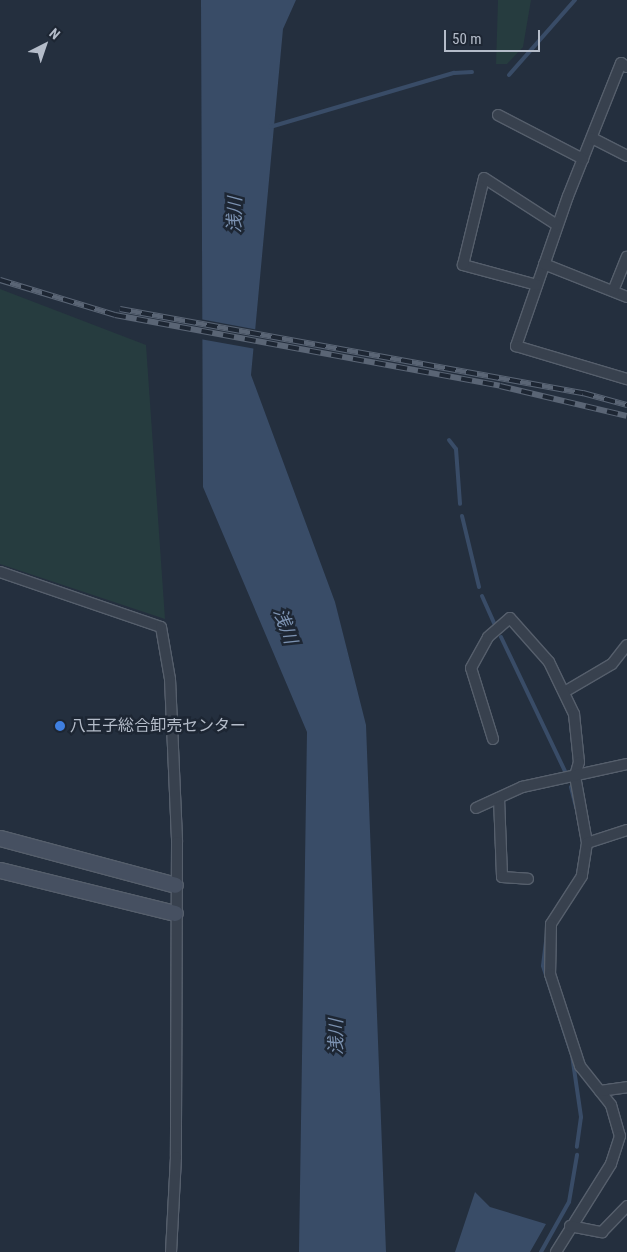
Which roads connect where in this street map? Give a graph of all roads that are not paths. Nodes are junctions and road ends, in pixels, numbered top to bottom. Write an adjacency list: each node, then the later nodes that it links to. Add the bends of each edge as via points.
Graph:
1 (627, 67): 3 (street, via 621,63)
2 (498, 115): 5 (street)
3 (592, 138): 4 (street); 5 (street)
4 (627, 156)
5 (583, 159): 6 (street)
6 (557, 225): 8 (street); 9 (street, via 484,178 463,265)
7 (627, 257): 10 (street)
8 (544, 264): 9 (street); 10 (street)
9 (537, 285): 12 (street, via 516,346)
10 (612, 291): 11 (street)
11 (627, 297)
12 (627, 379)
13 (0, 572): 26 (street, via 161,627 170,679)
14 (627, 645): 15 (street, via 612,664)
15 (566, 691): 16 (street, via 549,662 510,618 488,637 471,668); 18 (street, via 578,745)
16 (493, 738)
17 (627, 764): 18 (street)
18 (575, 776): 19 (street, via 522,788); 23 (street)
19 (499, 798): 20 (street); 25 (street, via 502,876)
20 (476, 808)
21 (627, 830): 23 (street)
22 (0, 838): 26 (street)
23 (587, 843): 29 (street, via 582,876 551,924 548,951 550,974 580,1066)
24 (0, 870): 27 (street)
25 (528, 879)
26 (175, 885): 27 (street)
27 (175, 913): 32 (street, via 176,1157)
28 (627, 1087): 29 (street)
29 (600, 1091): 31 (street, via 618,1122 618,1151)
30 (627, 1206): 31 (street, via 602,1232)
31 (570, 1226): 33 (street)
32 (171, 1252)
33 (556, 1252)

